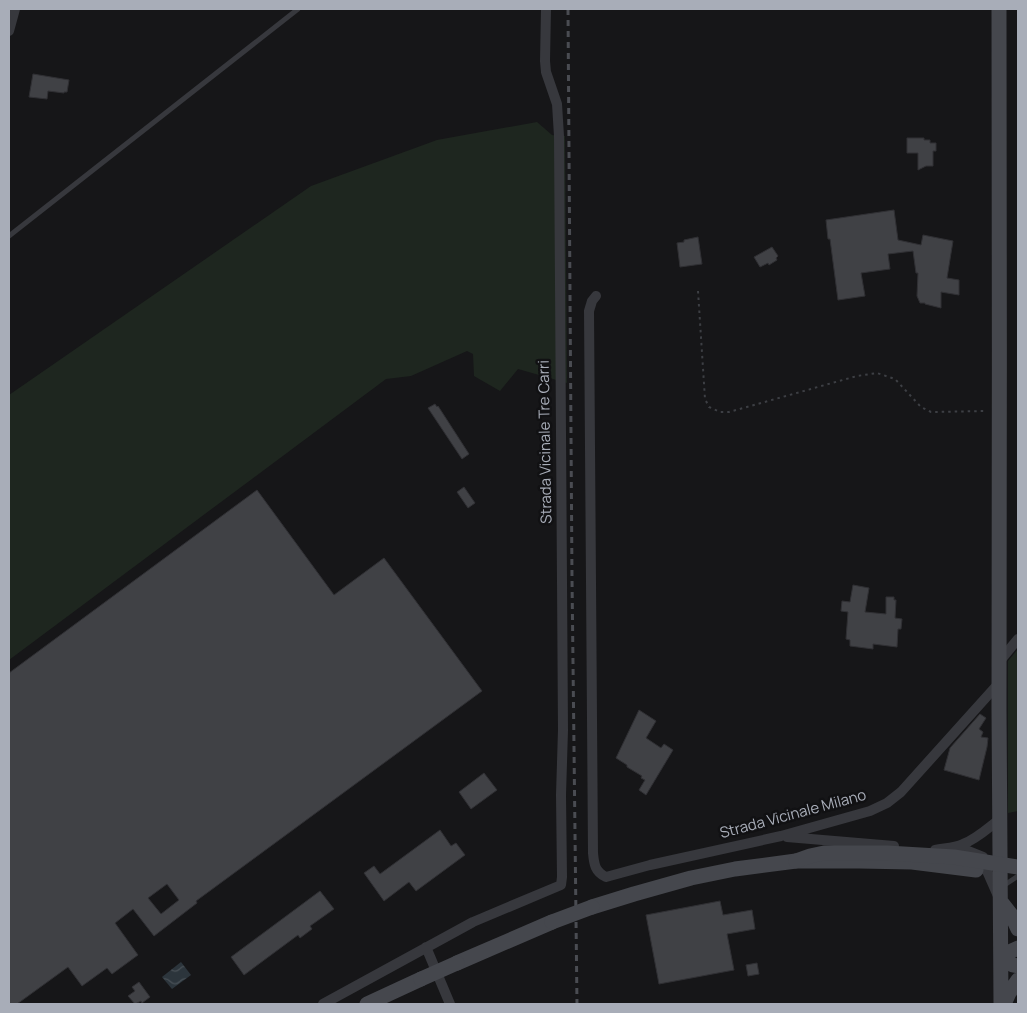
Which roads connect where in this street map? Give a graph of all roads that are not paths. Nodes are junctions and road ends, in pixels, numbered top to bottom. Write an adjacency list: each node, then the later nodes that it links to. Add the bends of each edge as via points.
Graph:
1 (15, 9): 5 (street)
2 (298, 9): 6 (lane)
3 (546, 9): 20 (street, Strada Vicinale Tre Carri, via 546,72 557,104 559,136 562,878 561,885 554,889 474,922)
4 (999, 9): 9 (main road)
5 (9, 32)
6 (9, 236)
7 (596, 296): 12 (street, Strada Vicinale Milano, via 589,311 593,853 596,870 606,877 650,864)
8 (1018, 639): 9 (street)
9 (999, 662): 10 (main road)
10 (999, 683): 11 (main road); 12 (street, Strada Vicinale Milano, via 888,803)
11 (1000, 818): 13 (street, via 966,844); 16 (main road)
12 (781, 836): 13 (street)
13 (935, 850): 16 (street, via 968,851 982,856); 18 (street, via 962,855 975,862 987,871)
14 (796, 861): 15 (main road, bridge, via 824,854 887,853 954,857); 17 (main road, via 912,862); 25 (main road, bridge, via 691,878 592,907)
15 (1018, 867)
16 (1000, 870): 18 (main road)
17 (1018, 877): 18 (lane)
18 (1000, 895): 19 (main road); 22 (main road)
19 (1018, 929)
20 (426, 947): 26 (street); 29 (street)
21 (1018, 948): 22 (main road)
22 (1000, 958): 23 (main road); 30 (main road)
23 (1018, 966)
24 (1018, 980): 30 (main road)
25 (398, 990): 27 (main road); 28 (street)
26 (324, 1004)
27 (367, 1004)
28 (383, 1004)
29 (450, 1004)
30 (1002, 1004)

